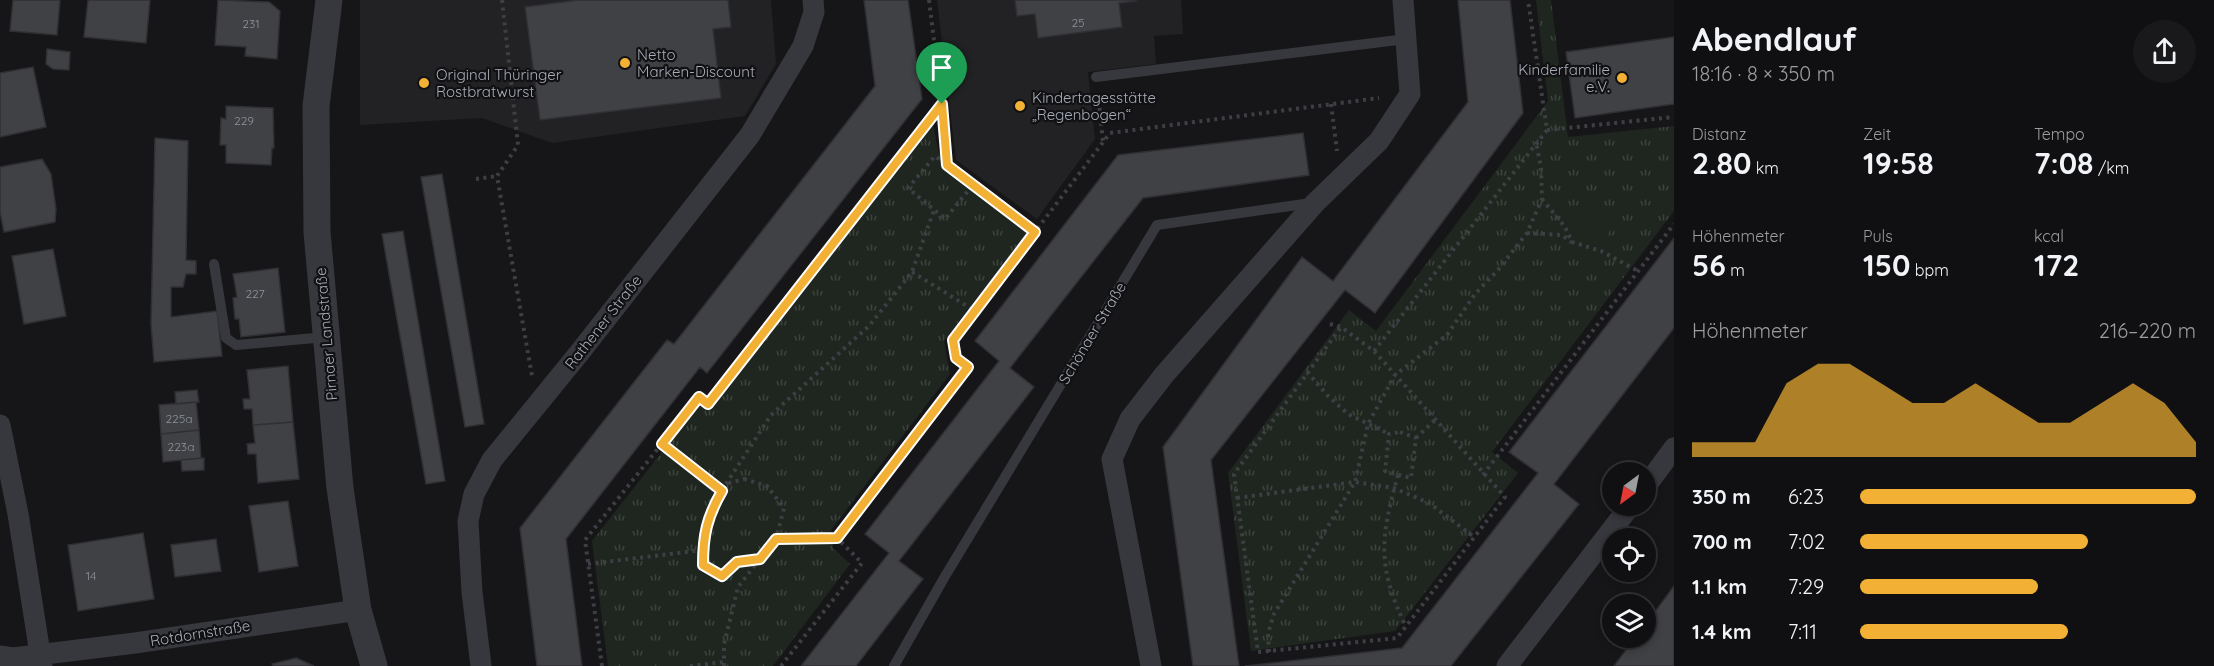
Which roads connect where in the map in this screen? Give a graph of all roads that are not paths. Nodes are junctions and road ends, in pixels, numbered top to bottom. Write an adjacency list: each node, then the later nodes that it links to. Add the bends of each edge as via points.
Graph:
1 (329, 0): 8 (street, Pirnaer Landstraße, via 315,129 317,232)
2 (813, 0): 17 (street, Rathener Straße, via 814,12 803,46 750,135 492,460 474,494 468,521)
3 (1403, 0): 4 (street)
4 (1406, 39): 5 (lane); 6 (street, via 1410,94 1379,141)
5 (1096, 77)
6 (1315, 203): 18 (lane, Schönaer Straße, via 1157,225); 19 (street, via 1164,375 1130,419 1112,459)
7 (214, 264): 8 (lane, via 226,338 236,345)
8 (326, 338): 13 (street, Pirnaer Landstraße, via 340,488)
9 (0, 425): 15 (street)
10 (1674, 448): 11 (street)
11 (1656, 472)
12 (1622, 516): 20 (street)
13 (358, 610): 15 (street, Rotdornstraße); 16 (street, Pirnaer Landstraße)
14 (0, 656): 15 (street, Rotdornstraße)
15 (41, 660)
16 (374, 666)
17 (482, 666)
18 (894, 666)
19 (1150, 666)
20 (1507, 666)

